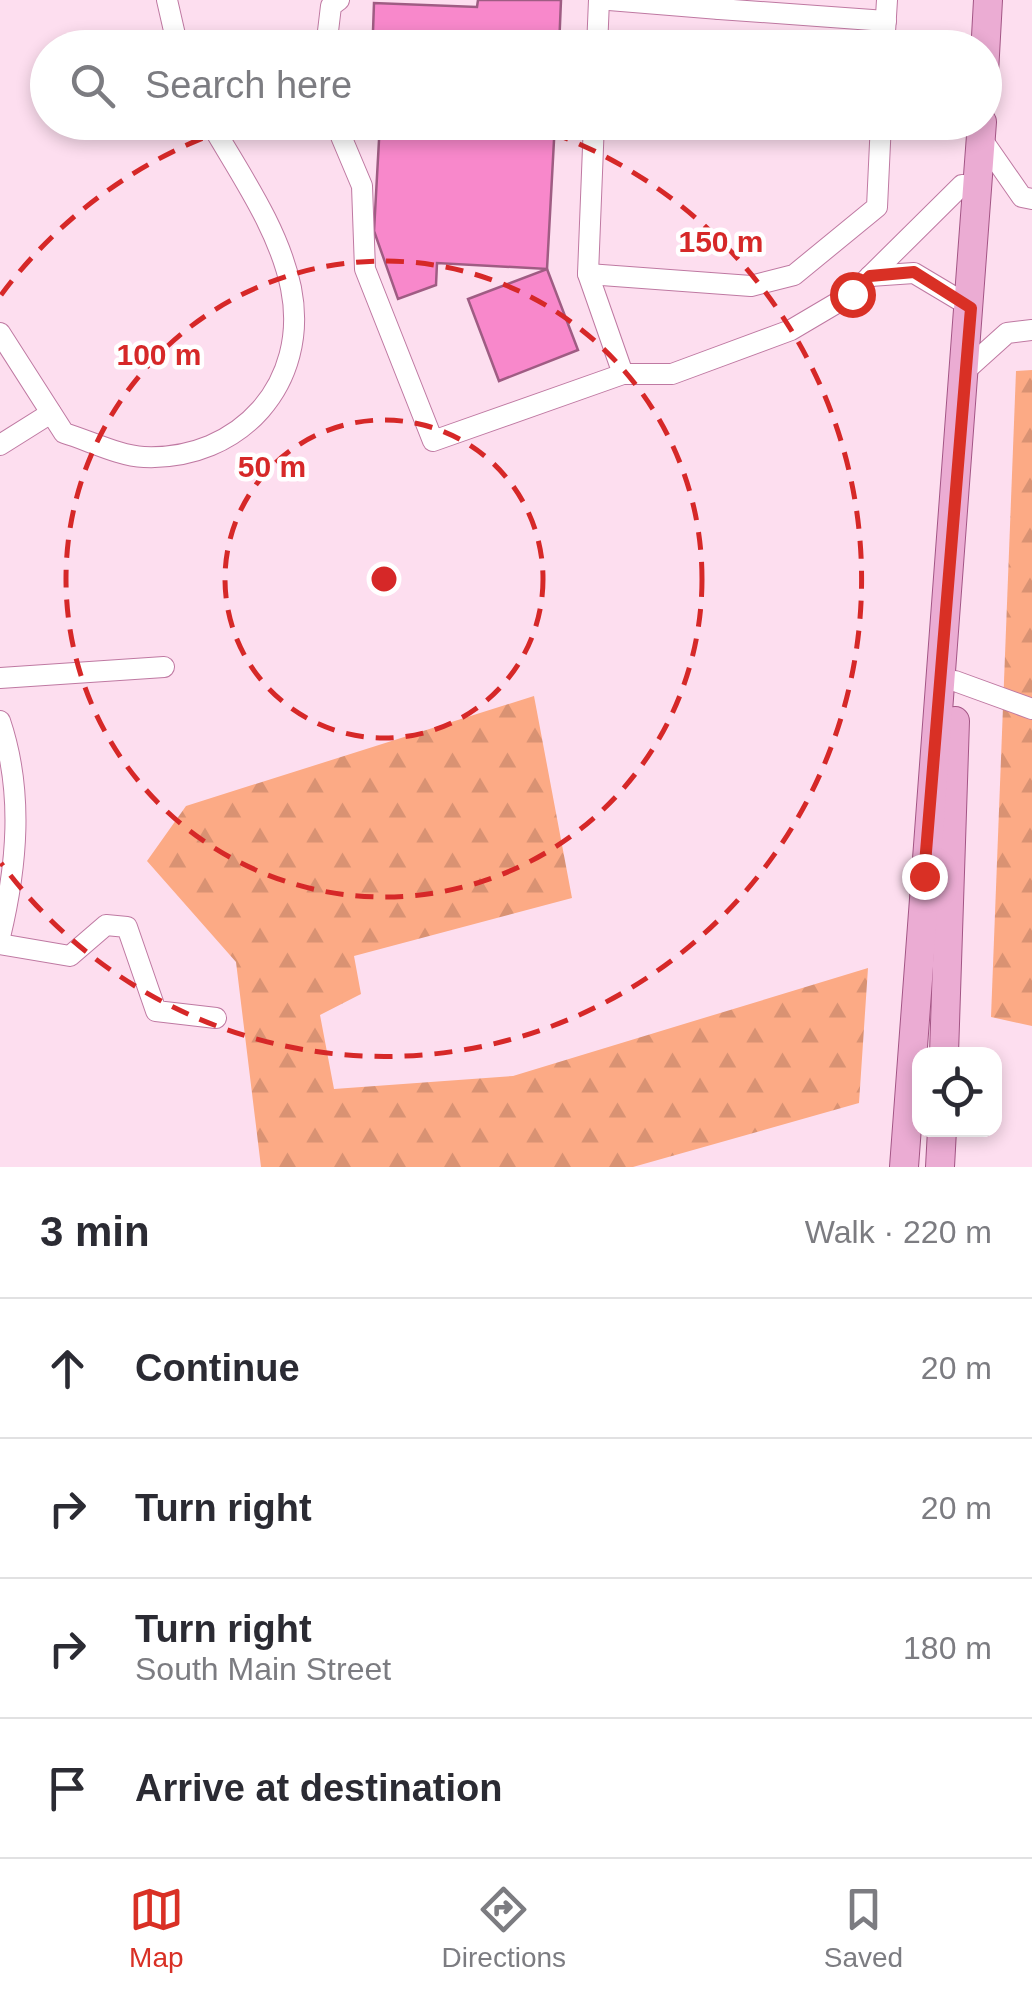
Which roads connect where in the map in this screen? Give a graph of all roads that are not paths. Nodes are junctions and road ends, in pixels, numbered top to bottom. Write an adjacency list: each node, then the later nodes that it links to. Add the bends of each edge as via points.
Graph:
1 (167, 0): 8 (street)
2 (339, 0): 9 (street, via 330,6)
3 (600, 0): 10 (street)
4 (609, 0): 6 (street)
5 (988, 0): 11 (main road)
6 (719, 4): 7 (street)
7 (886, 10)
8 (174, 30)
9 (328, 30)
10 (598, 30)
11 (986, 30)
12 (220, 140): 27 (street, via 260,208 291,288 293,351 272,402 218,446 144,458 64,433)
13 (343, 140): 26 (street, via 362,186 365,269 432,441)
14 (593, 140): 20 (street)
15 (880, 140): 20 (street, via 877,207 794,275 751,286)
16 (981, 140): 18 (main road)
17 (988, 140): 19 (street, via 1022,197)
18 (978, 187): 21 (street, via 962,186); 22 (main road)
19 (1032, 199)
20 (588, 274): 26 (street)
21 (870, 276): 22 (street, via 914,272); 26 (street, via 792,330 672,374)
22 (971, 308): 25 (main road)
23 (1032, 330): 25 (street, via 1007,333)
24 (0, 332): 27 (street)
25 (967, 369): 29 (main road)
26 (623, 374)
27 (51, 413): 28 (street)
28 (0, 445)
29 (957, 506): 32 (main road); 39 (main road)
30 (164, 667): 31 (street)
31 (0, 678)
32 (956, 681): 33 (street); 37 (main road)
33 (1032, 710)
34 (0, 721): 35 (street, via 16,824)
35 (0, 941): 36 (street, via 70,956 106,925 126,927 156,1011)
36 (216, 1018)
37 (944, 1047)
38 (942, 1137): 40 (main road)
39 (904, 1167)
40 (940, 1167)

